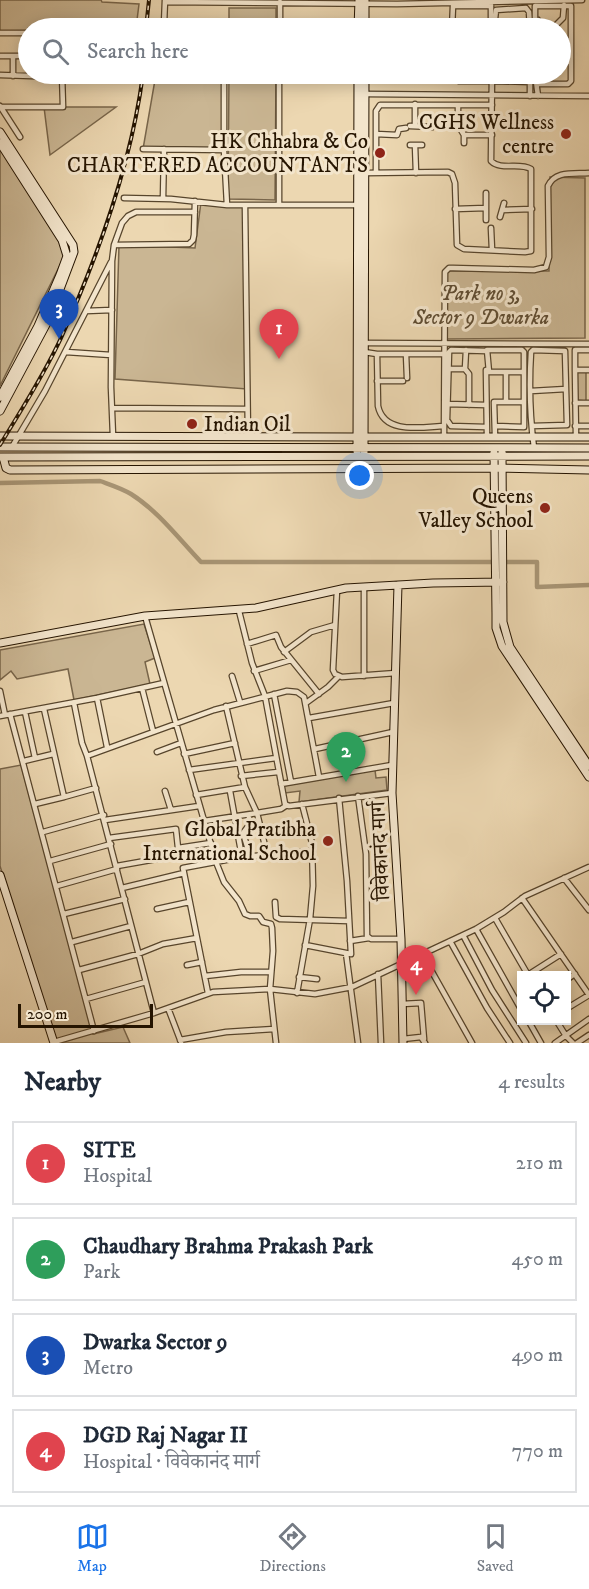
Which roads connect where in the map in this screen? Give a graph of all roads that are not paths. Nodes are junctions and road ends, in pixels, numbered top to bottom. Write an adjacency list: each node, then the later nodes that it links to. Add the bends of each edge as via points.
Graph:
1 (582, 0): 4 (street)
2 (165, 1): 5 (street); 10 (street)
3 (362, 1): 5 (street); 6 (street); 12 (street); 13 (street)
4 (529, 1): 7 (street); 9 (street)
5 (280, 2): 11 (street)
6 (446, 2): 7 (street)
7 (491, 4): 14 (street, via 453,6); 15 (street)
8 (564, 5): 18 (street, via 535,6); 19 (street); 25 (street, via 572,7)
9 (528, 8): 16 (street, via 497,10); 17 (street)
10 (164, 18)
11 (279, 18)
12 (359, 18)
13 (364, 18)
14 (452, 18)
15 (492, 18)
16 (494, 18)
17 (529, 18)
18 (535, 18)
19 (563, 18)
20 (0, 33): 21 (street)
21 (18, 33)
22 (0, 56): 23 (street)
23 (13, 56): 24 (street); 27 (street)
24 (18, 56)
25 (571, 63): 29 (street)
26 (0, 75): 27 (street)
27 (13, 76): 28 (street)
28 (18, 76)
29 (571, 81)
30 (62, 84): 47 (street, via 63,107)
31 (224, 84): 61 (street)
32 (279, 84): 73 (street)
33 (358, 84): 74 (street)
34 (365, 84): 39 (street)
35 (492, 84): 40 (street)
36 (530, 84): 41 (street)
37 (538, 84): 38 (street); 42 (street)
38 (569, 84)
39 (365, 94): 40 (street); 63 (street)
40 (492, 95): 41 (street); 46 (street)
41 (530, 96): 42 (street)
42 (538, 96): 43 (street)
43 (589, 96)
44 (415, 104): 45 (street); 48 (street); 53 (street, via 380,105 376,111)
45 (458, 105): 46 (street); 52 (street)
46 (492, 105): 54 (street)
47 (1, 110): 55 (street)
48 (410, 127): 49 (street); 53 (street, via 399,129 397,138)
49 (432, 127)
50 (453, 131): 52 (street)
51 (0, 132): 122 (street, via 74,252 48,321)
52 (462, 133): 54 (street); 57 (street)
53 (376, 134): 64 (street)
54 (492, 135): 77 (street, via 492,164 531,169)
55 (20, 137)
56 (0, 143): 112 (street, via 67,251 38,326)
57 (464, 143)
58 (422, 145): 62 (street, via 412,145)
59 (143, 149): 60 (street)
60 (164, 149): 61 (street); 68 (street)
61 (224, 150): 71 (street)
62 (416, 172): 64 (street); 76 (street, via 452,174)
63 (365, 173): 64 (street); 88 (street)
64 (376, 173)
65 (589, 173): 89 (street, via 557,176 548,186 546,267 448,268)
66 (486, 193): 75 (street)
67 (124, 198): 68 (street)
68 (163, 199): 69 (street)
69 (195, 201): 71 (street); 79 (street)
70 (504, 203): 78 (street)
71 (227, 205): 72 (street)
72 (245, 205): 73 (street); 121 (street)
73 (279, 205): 74 (street)
74 (358, 205): 138 (street)
75 (486, 208): 76 (street); 81 (street)
76 (455, 209): 84 (street, via 457,245)
77 (532, 209): 78 (street); 84 (street, via 531,251)
78 (503, 210): 80 (street)
79 (195, 212): 83 (street, via 131,214 122,223); 83 (street, via 193,240 189,244)
80 (500, 217)
81 (486, 220)
82 (491, 228): 84 (street)
83 (114, 245): 85 (street)
84 (492, 250)
85 (112, 261): 86 (street); 87 (street)
86 (112, 310): 87 (street); 102 (street)
87 (86, 311): 97 (street)
88 (364, 343): 89 (street); 98 (street)
89 (444, 343): 90 (street); 101 (street)
90 (486, 343): 91 (street); 96 (street)
91 (533, 344): 92 (street); 94 (street)
92 (589, 344)
93 (466, 350): 96 (street); 103 (street, via 449,351); 106 (street)
94 (533, 350): 110 (street, via 566,351); 111 (street)
95 (589, 350): 104 (street, via 575,351)
96 (486, 351): 119 (street)
97 (66, 352): 102 (street); 131 (street)
98 (364, 352): 99 (street); 138 (street)
99 (377, 354): 100 (street); 109 (street)
100 (408, 354): 101 (street); 109 (street, via 406,379)
101 (444, 354): 124 (street)
102 (111, 355): 120 (street)
103 (448, 369): 106 (street); 117 (street)
104 (574, 370): 105 (street); 115 (street)
105 (589, 370)
106 (469, 372): 118 (street)
107 (506, 372): 108 (street); 108 (street, via 488,371 487,350 522,350); 113 (street)
108 (524, 372): 114 (street)
109 (377, 381): 123 (street, via 379,410)
110 (566, 389): 111 (street); 126 (street, via 566,426)
111 (531, 391): 126 (street)
112 (0, 397)
113 (506, 402): 114 (street); 125 (street, via 494,403)
114 (525, 402): 125 (street, via 524,426)
115 (574, 403): 116 (street); 127 (street)
116 (589, 403)
117 (447, 404): 118 (street); 129 (street, via 449,425)
118 (469, 405): 119 (street)
119 (486, 405): 129 (street)
120 (112, 408): 121 (street); 132 (street)
121 (247, 409): 137 (street)
122 (0, 411)
123 (394, 426): 124 (street); 139 (street)
124 (444, 426): 134 (street)
125 (495, 426): 135 (street)
126 (532, 426): 136 (street)
127 (575, 426): 128 (street); 140 (street)
128 (589, 426)
129 (486, 427): 135 (street)
130 (0, 436): 131 (street)
131 (18, 436): 132 (street); 143 (street)
132 (113, 436): 133 (street)
133 (183, 436): 137 (street); 144 (street)
134 (444, 436): 135 (street); 139 (street)
135 (491, 436): 136 (street)
136 (533, 436): 140 (street); 145 (street)
137 (248, 437): 138 (street)
138 (361, 437): 139 (street); 147 (street)
139 (394, 437)
140 (576, 437): 141 (street)
141 (589, 437)
142 (0, 447): 143 (street)
143 (12, 447): 144 (street)
144 (184, 448): 147 (street)
145 (534, 448): 146 (street); 148 (street)
146 (589, 448)
147 (361, 452): 148 (street); 149 (street); 150 (street)
148 (498, 452): 150 (street); 151 (street); 153 (street)
149 (269, 456): 152 (street); 155 (street)
150 (416, 456): 154 (street)
151 (589, 456)
152 (2, 457): 155 (street, via 4,466 10,470)
153 (499, 468): 154 (street); 156 (street); 157 (street)
154 (416, 469): 155 (street)
155 (269, 470)
156 (589, 470)
157 (499, 582): 158 (street); 205 (street, via 510,647); 210 (street, via 496,628 502,645)
158 (398, 585): 159 (street); 169 (street, विवेकानंद मार्ग)
159 (364, 587): 160 (street); 171 (street)
160 (337, 590): 161 (street); 163 (street)
161 (239, 611): 162 (street); 165 (street)
162 (145, 616): 164 (street); 173 (street)
163 (334, 625): 166 (street, via 311,632); 172 (street, via 333,670)
164 (0, 643)
165 (247, 644): 166 (street, via 276,635); 168 (street)
166 (284, 652): 167 (street)
167 (291, 660): 168 (street); 177 (street)
168 (254, 671): 178 (street)
169 (396, 673): 171 (street); 183 (street, विवेकानंद मार्ग)
170 (232, 676): 180 (street)
171 (364, 676): 172 (street)
172 (338, 677): 177 (street)
173 (164, 683): 174 (street); 189 (street)
174 (142, 688): 179 (street); 190 (street)
175 (0, 691): 187 (street)
176 (274, 694): 178 (street); 182 (street, via 297,692); 211 (street)
177 (319, 694): 182 (street)
178 (265, 696): 180 (street); 201 (street)
179 (97, 698): 181 (street); 194 (street)
180 (240, 702): 184 (street)
181 (74, 703): 185 (street); 199 (street)
182 (306, 703): 188 (street)
183 (394, 703): 188 (street); 191 (street, विवेकानंद मार्ग)
184 (226, 706): 189 (street); 193 (street)
185 (44, 709): 186 (street); 197 (street)
186 (25, 712): 187 (street); 200 (street)
187 (5, 715): 202 (street)
188 (309, 718): 195 (street)
189 (176, 723): 190 (street); 192 (street)
190 (153, 731): 194 (street)
191 (393, 732): 195 (street); 204 (street, विवेकानंद मार्ग)
192 (181, 743): 196 (street); 198 (street)
193 (235, 743): 198 (street); 203 (street)
194 (107, 747): 199 (street)
195 (315, 749): 209 (street)
196 (157, 752)
197 (53, 754): 200 (street); 220 (street)
198 (184, 754): 206 (street)
199 (87, 756): 214 (street)
200 (35, 758): 202 (street)
201 (276, 758): 203 (street); 207 (street)
202 (24, 761): 222 (street)
203 (240, 763): 206 (street); 208 (street)
204 (392, 765): 209 (street); 217 (street, विवेकानंद मार्ग)
205 (589, 766)
206 (189, 770): 218 (street)
207 (278, 772): 208 (street); 212 (street)
208 (242, 776): 213 (street)
209 (319, 777): 211 (street)
210 (589, 777)
211 (291, 782): 212 (street)
212 (281, 784): 224 (street)
213 (245, 787): 216 (street); 227 (street)
214 (96, 788): 220 (street); 230 (street)
215 (165, 791): 226 (street)
216 (230, 791): 218 (street); 229 (street)
217 (392, 793): 219 (street); 268 (street, विवेकानंद मार्ग)
218 (196, 795): 225 (street)
219 (358, 796): 221 (street); 267 (street, via 366,854)
220 (64, 797): 222 (street)
221 (339, 798): 223 (street); 262 (street)
222 (35, 804): 234 (street)
223 (302, 804): 224 (street); 239 (street)
224 (287, 805): 227 (street)
225 (199, 806): 226 (street); 231 (street)
226 (171, 810): 230 (street)
227 (257, 813): 228 (street); 232 (street)
228 (249, 815): 229 (street); 233 (street)
229 (234, 817): 231 (street); 243 (street)
230 (104, 818): 234 (street); 235 (street)
231 (204, 821): 236 (street)
232 (260, 825): 233 (street); 240 (street)
233 (246, 828): 242 (street, via 243,833)
234 (43, 832): 244 (street)
235 (110, 838): 237 (street); 238 (street, via 176,830)
236 (211, 843): 238 (street); 245 (street)
237 (111, 844): 244 (street); 246 (street)
238 (178, 848): 241 (street)
239 (313, 851): 240 (street); 261 (street)
240 (267, 854): 242 (street)
241 (178, 855): 246 (street); 248 (street)
242 (250, 856): 243 (street)
243 (242, 857): 245 (street)
244 (50, 861): 251 (street)
245 (216, 862): 248 (street); 283 (street, via 245,914 259,916 272,926)
246 (117, 867): 251 (street); 252 (street)
247 (589, 867): 250 (street)
248 (183, 870): 252 (street); 255 (street)
249 (0, 874): 312 (street)
250 (564, 878): 253 (street); 258 (street)
251 (57, 886): 259 (street)
252 (122, 888): 254 (street)
253 (522, 898): 260 (street); 276 (street)
254 (125, 899): 259 (street); 263 (street)
255 (189, 902): 257 (street); 266 (street)
256 (275, 902): 261 (street, via 278,918)
257 (157, 909)
258 (589, 910)
259 (64, 914): 271 (street)
260 (495, 918): 264 (street); 281 (street)
261 (310, 919): 262 (street); 272 (street)
262 (349, 921): 269 (street)
263 (131, 927): 271 (street); 274 (street)
264 (476, 928): 265 (street); 296 (street)
265 (463, 935): 270 (street); 317 (street)
266 (197, 938): 274 (street, via 163,944); 277 (street)
267 (369, 938): 268 (street); 269 (street)
268 (401, 939): 278 (street, विवेकानंद मार्ग)
269 (350, 941): 273 (street, via 351,954)
270 (450, 941): 275 (street); 316 (street)
271 (72, 942): 280 (street)
272 (306, 945): 273 (street); 287 (street)
273 (346, 953): 291 (street)
274 (138, 954): 280 (street); 290 (street)
275 (422, 954): 278 (street); 311 (street)
276 (561, 954): 282 (street); 285 (street)
277 (202, 962): 279 (street); 286 (street)
278 (402, 964): 284 (street); 297 (street, विवेकानंद मार्ग)
279 (187, 965)
280 (79, 970): 295 (street)
281 (526, 971)
282 (534, 971)
283 (271, 972): 286 (street); 292 (street)
284 (378, 974): 291 (street); 315 (street)
285 (575, 974): 288 (street); 298 (street, via 589,995)
286 (205, 976): 293 (street)
287 (299, 976): 289 (street); 294 (street)
288 (571, 977)
289 (317, 979)
290 (146, 982): 295 (street); 300 (street)
291 (352, 987): 294 (street, via 329,993); 314 (street)
292 (270, 989): 293 (street); 294 (street); 304 (street)
293 (208, 993): 299 (street)
294 (297, 993)
295 (86, 999): 305 (street)
296 (517, 1002)
297 (402, 1004): 309 (street, विवेकानंद मार्ग); 310 (street, via 421,1003)
298 (571, 1006)
299 (168, 1008): 300 (street); 308 (street)
300 (154, 1013): 305 (street)
301 (589, 1019): 307 (street)
302 (531, 1025): 318 (street)
303 (559, 1025): 307 (street)
304 (274, 1029): 308 (street, via 226,1032); 313 (street)
305 (94, 1030): 312 (street)
306 (589, 1035): 320 (street)
307 (566, 1036): 319 (street); 320 (street)
308 (181, 1041)
309 (403, 1041): 310 (street, via 421,1037)
310 (425, 1041)
311 (470, 1042)
312 (54, 1043)
313 (276, 1043)
314 (358, 1043)
315 (381, 1043)
316 (510, 1043)
317 (526, 1043)
318 (541, 1043)
319 (556, 1043)
320 (575, 1043)

